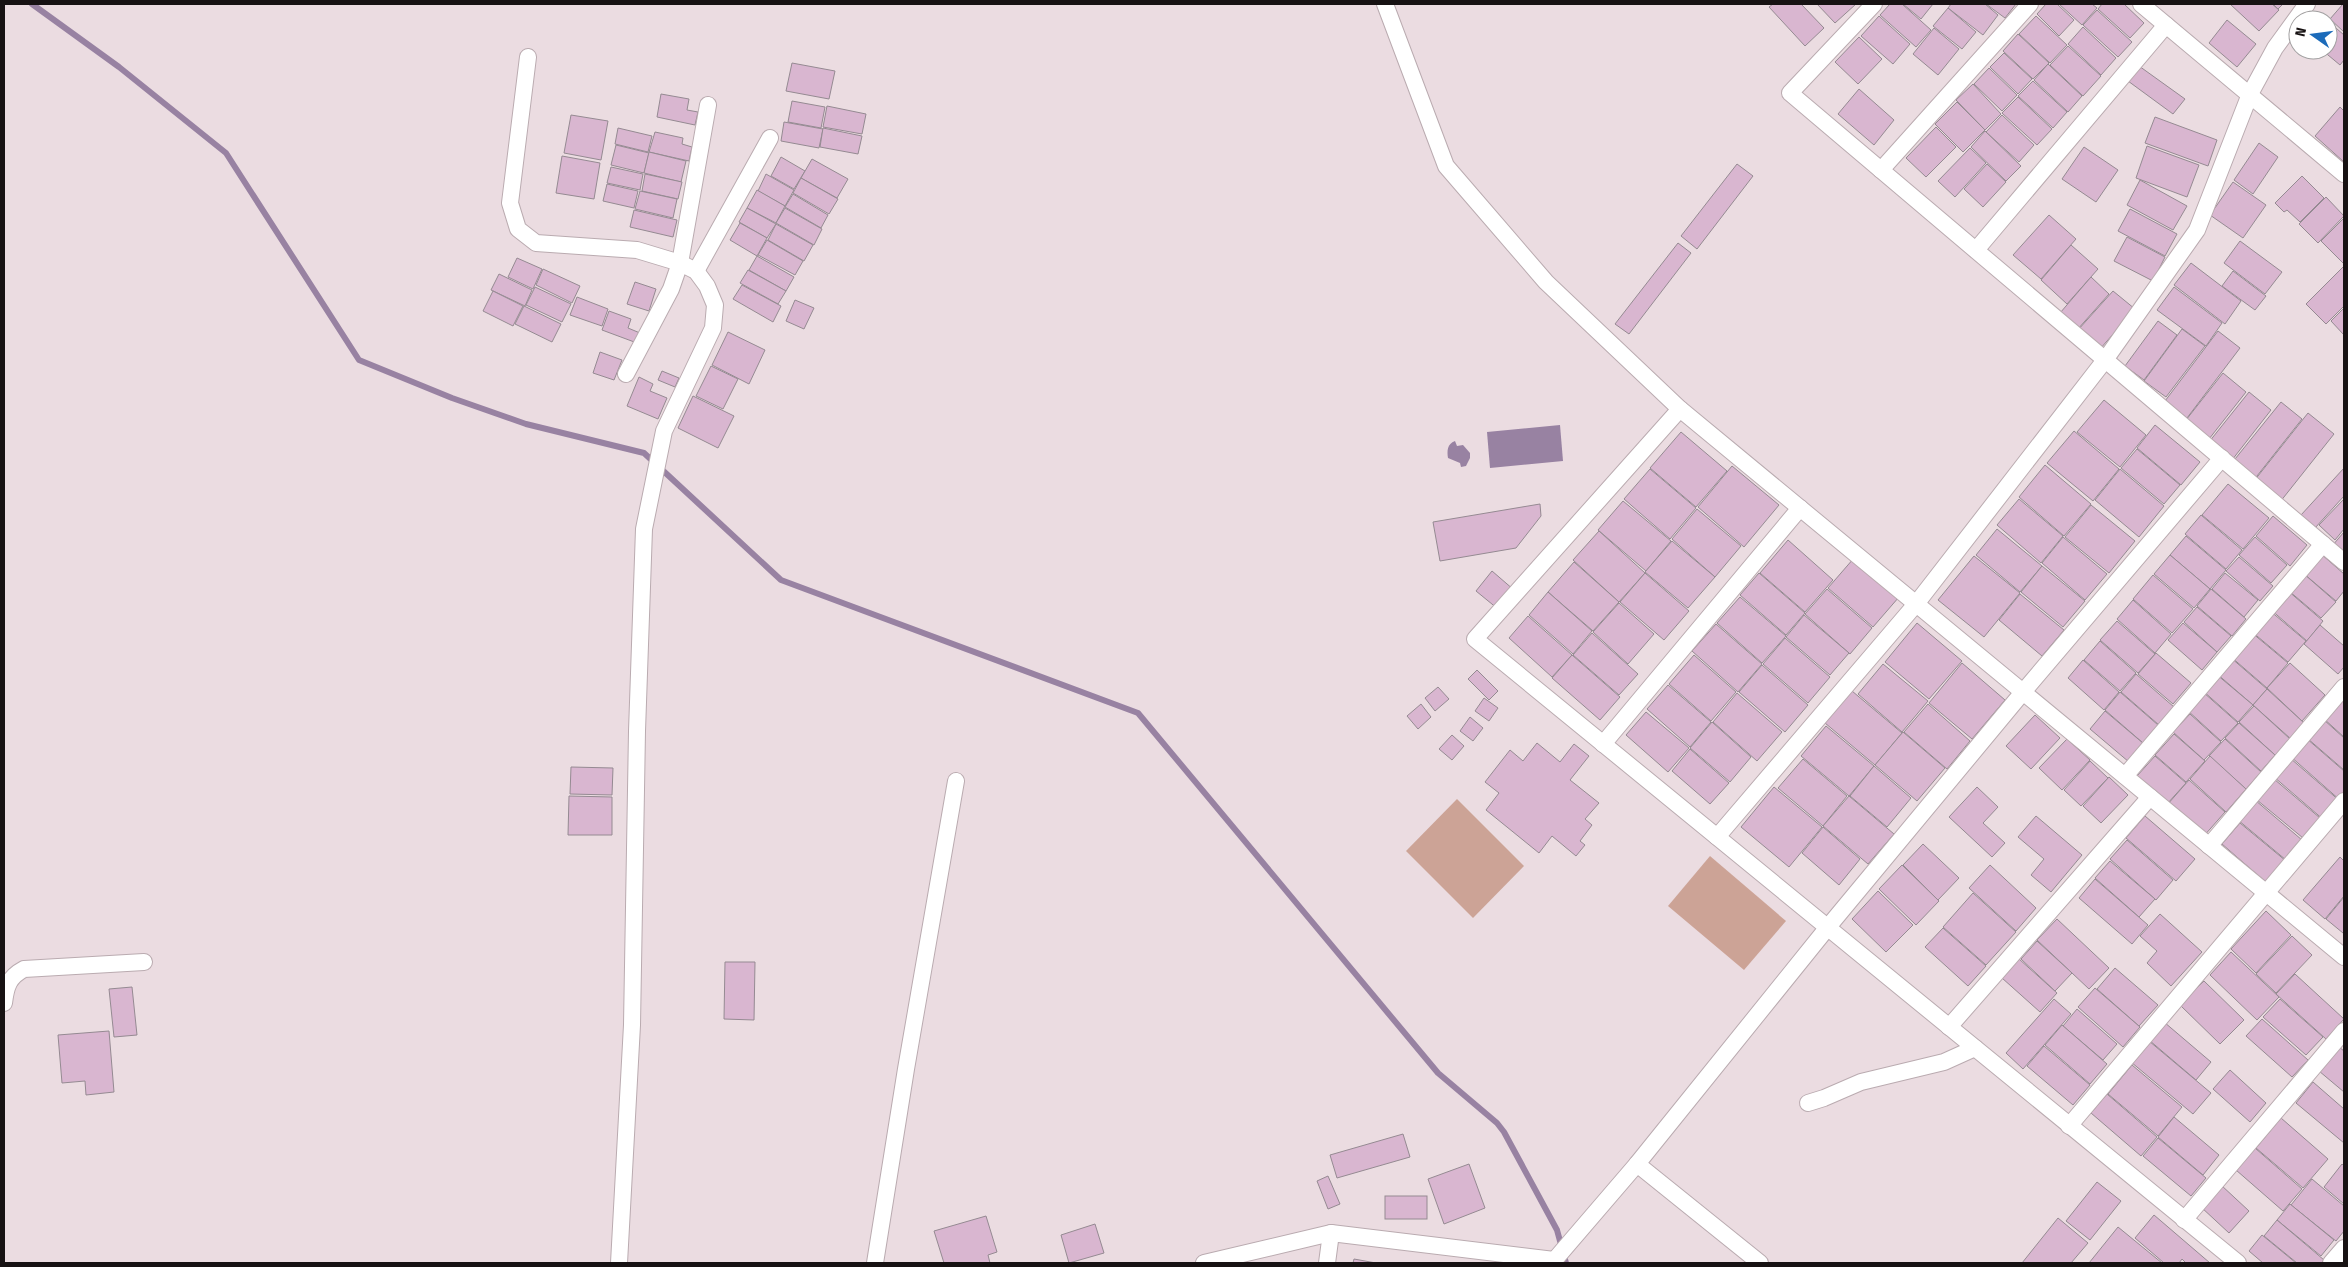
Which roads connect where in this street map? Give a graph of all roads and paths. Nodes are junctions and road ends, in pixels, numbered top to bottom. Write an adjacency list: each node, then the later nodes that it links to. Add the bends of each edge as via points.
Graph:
1 (1385, 4): 18 (street, via 1446,166 1546,282)
2 (1874, 4): 11 (street, via 1790,93)
3 (2030, 4): 11 (street)
4 (2141, 4): 6 (street)
5 (2307, 4): 8 (street, via 2275,48)
6 (2166, 25): 8 (street); 13 (street)
7 (528, 57): 14 (street, via 510,203 518,229 536,243 636,250)
8 (2250, 94): 12 (street); 16 (street, via 2197,230)
9 (708, 105): 14 (street)
10 (770, 138): 15 (street)
11 (1881, 170): 13 (street)
12 (2344, 174)
13 (1976, 250): 16 (street)
14 (680, 263): 15 (street); 17 (street)
15 (696, 271): 48 (street, via 715,305 713,328 664,431 644,529 632,1025)
16 (2106, 360): 19 (street); 23 (street)
17 (626, 374)
18 (1680, 409): 20 (street); 26 (street, via 1475,639)
19 (2222, 458): 21 (street); 25 (street)
20 (1800, 508): 23 (street); 26 (street)
21 (2324, 544): 22 (street); 27 (street)
22 (2344, 562)
23 (1916, 604): 25 (street); 31 (street)
24 (2344, 687): 32 (street)
25 (2023, 692): 27 (street); 34 (street)
26 (1603, 744): 31 (street)
27 (2125, 776): 29 (street)
28 (956, 781): 49 (street)
29 (2150, 797): 32 (street); 38 (street)
30 (2344, 801): 33 (street)
31 (1717, 837): 34 (street)
32 (2209, 846): 33 (street)
33 (2266, 893): 35 (street); 42 (street)
34 (1828, 928): 38 (street); 43 (street)
35 (2344, 957)
36 (144, 962): 37 (street, via 24,969 13,975 6,985)
37 (4, 1002)
38 (1949, 1027): 40 (street)
39 (2344, 1031): 44 (street)
40 (1975, 1048): 41 (street, via 1944,1062 1861,1082); 42 (street)
41 (1808, 1103)
42 (2070, 1126): 44 (street)
43 (1637, 1164): 47 (street); 52 (street)
44 (2184, 1220): 53 (street)
45 (1331, 1233): 47 (street); 50 (street); 51 (street)
46 (2344, 1248): 54 (street)
47 (1553, 1262)
48 (619, 1263)
49 (876, 1263)
50 (1204, 1263)
51 (1327, 1263)
52 (1760, 1263)
53 (2238, 1263)
54 (2331, 1263)

